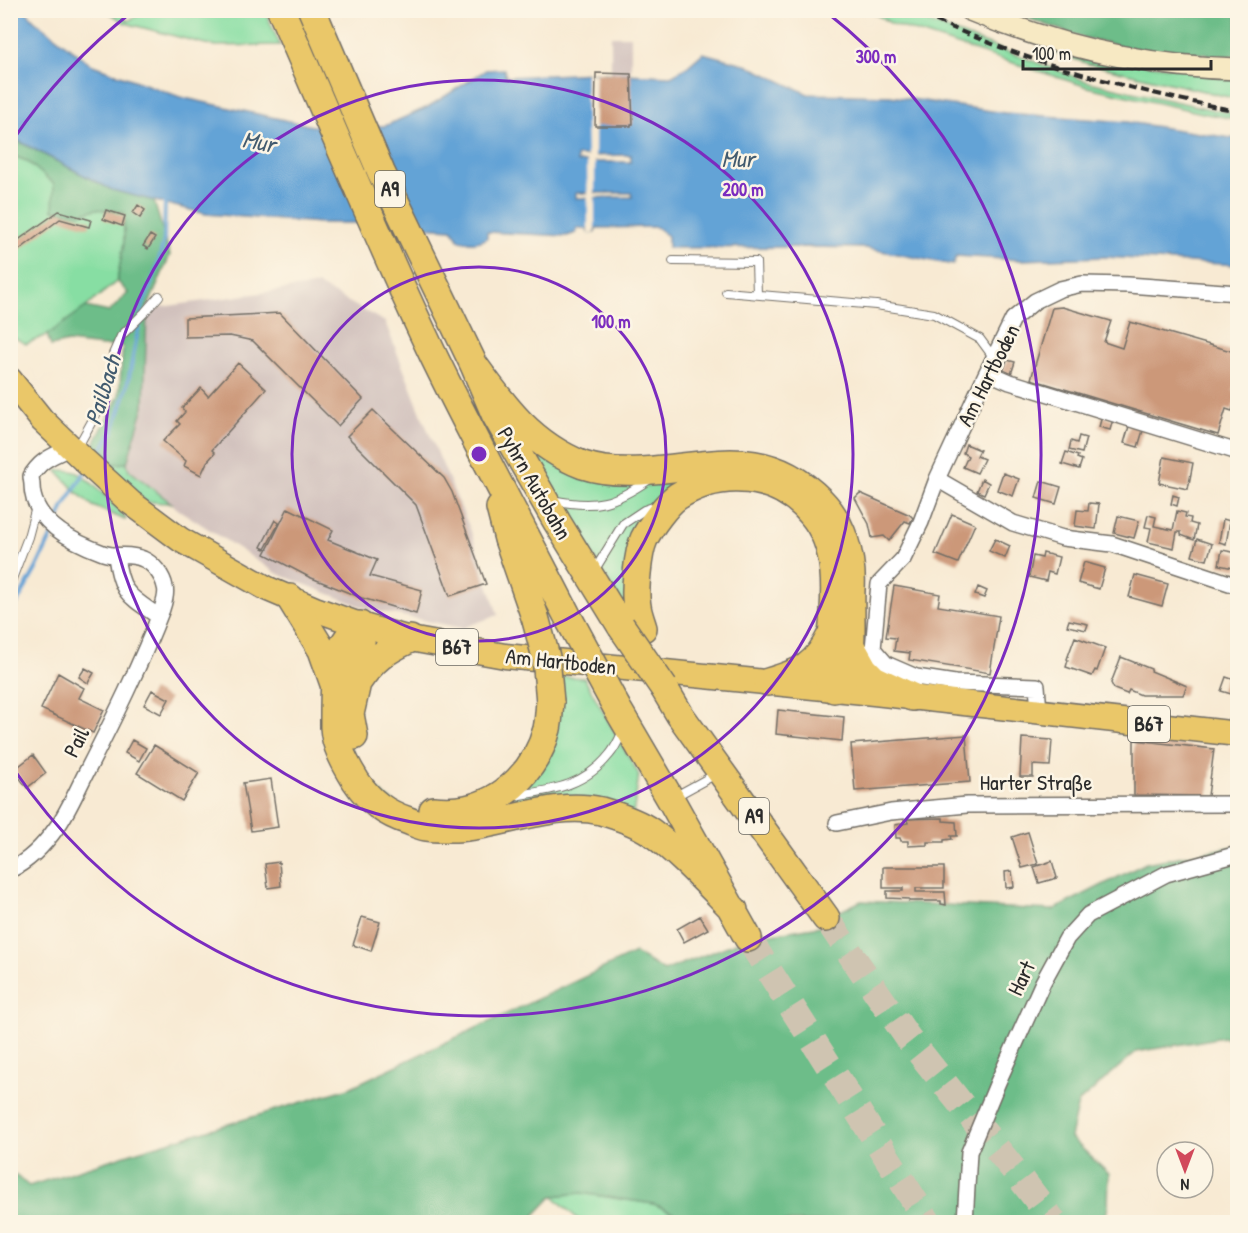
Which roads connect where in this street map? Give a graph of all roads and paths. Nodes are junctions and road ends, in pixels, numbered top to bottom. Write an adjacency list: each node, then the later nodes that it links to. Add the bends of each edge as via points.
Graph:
1 (281, 10): 16 (highway, Pyhrn Autobahn / A9, via 434,357)
2 (312, 10): 11 (highway, Pyhrn Autobahn / A9, via 381,172)
3 (970, 10): 4 (main road, via 1077,48 1139,61)
4 (1238, 69)
5 (673, 261): 8 (lane, via 756,262)
6 (726, 292): 8 (lane)
7 (1238, 293): 10 (street, Am Hartboden, via 1128,285 1082,284 1060,289 1035,301 1013,320)
8 (756, 294): 10 (lane, via 934,314 980,339)
9 (159, 296): 15 (lane, via 121,336 113,354 106,396 81,441)
10 (994, 357): 12 (street, Am Hartboden)
11 (474, 365): 17 (highway, via 505,407 544,445 564,457 606,470); 19 (highway, Pyhrn Autobahn / A9, via 495,414)
12 (987, 372): 14 (street); 18 (street, Am Hartboden)
13 (10, 380): 15 (main road, B67, via 42,420)
14 (1238, 452)
15 (83, 459): 21 (street, via 43,461 32,476 32,494); 26 (main road, Am Hartboden / B67, via 130,502 182,540)
16 (488, 466): 37 (highway, Pyhrn Autobahn / A9, bridge); 40 (highway, bridge, via 546,657 550,702 547,729 535,759 520,780)
17 (664, 470): 19 (lane, via 631,493 601,504); 30 (highway, via 740,462 779,471 812,492 836,522 848,550 852,582)
18 (937, 479): 25 (street, via 1012,523 1063,538 1112,544); 36 (street, Am Hartboden, via 903,559 879,584 873,649 886,664 916,677 955,683 1036,686)
19 (543, 498): 23 (highway, Pyhrn Autobahn / A9)
20 (672, 502): 23 (lane, via 644,510 623,524); 29 (highway, via 643,540); 30 (highway, via 704,484 747,478 782,489 802,504 821,527 832,555)
21 (39, 512): 22 (street, Pail, via 73,539); 24 (lane)
22 (116, 556): 27 (street, via 120,579 129,596); 27 (street, Pail, via 131,555 153,566 166,589)
23 (590, 576): 29 (highway, Pyhrn Autobahn / A9)
24 (10, 584)
25 (1238, 586)
26 (290, 598): 28 (main road, Am Hartboden / B67); 33 (highway)
27 (158, 616): 45 (street, Pail, via 134,674 59,825 42,845)
28 (360, 625): 31 (main road, Am Hartboden / B67); 33 (highway, via 361,644)
29 (632, 627): 39 (highway, A9, bridge, via 680,715)
30 (841, 638): 32 (highway, via 801,670); 34 (highway, via 844,677); 35 (highway, via 874,679)
31 (410, 639): 32 (main road, Am Hartboden / B67, via 504,656); 33 (highway, via 380,655)
32 (768, 682): 34 (main road, Am Hartboden / B67)
33 (345, 683): 40 (highway, via 355,748 376,780 390,792 406,803 435,811 465,810); 46 (highway, via 334,733 361,788 384,811 427,827 454,828 554,810 599,811 650,832)
34 (834, 689): 35 (main road, Am Hartboden / B67)
35 (912, 697): 36 (main road, Am Hartboden / B67)
36 (1040, 711): 38 (main road, Am Hartboden / B67)
37 (622, 717): 40 (lane, via 611,754 586,777 563,787); 41 (highway, Pyhrn Autobahn / A9)
38 (1238, 734)
39 (720, 772): 41 (lane); 47 (highway, A9)
40 (494, 799)
41 (671, 800): 46 (highway, Pyhrn Autobahn / A9)
42 (1238, 804): 43 (street, Harter Straße, via 968,805 891,812)
43 (837, 824)
44 (1238, 854): 49 (street, Hart, via 1167,874 1088,915 1068,938 1043,982 969,1152)
45 (10, 870)
46 (734, 910): 48 (highway, Pyhrn Autobahn / A9)
47 (826, 918)
48 (748, 938)
49 (965, 1222)

